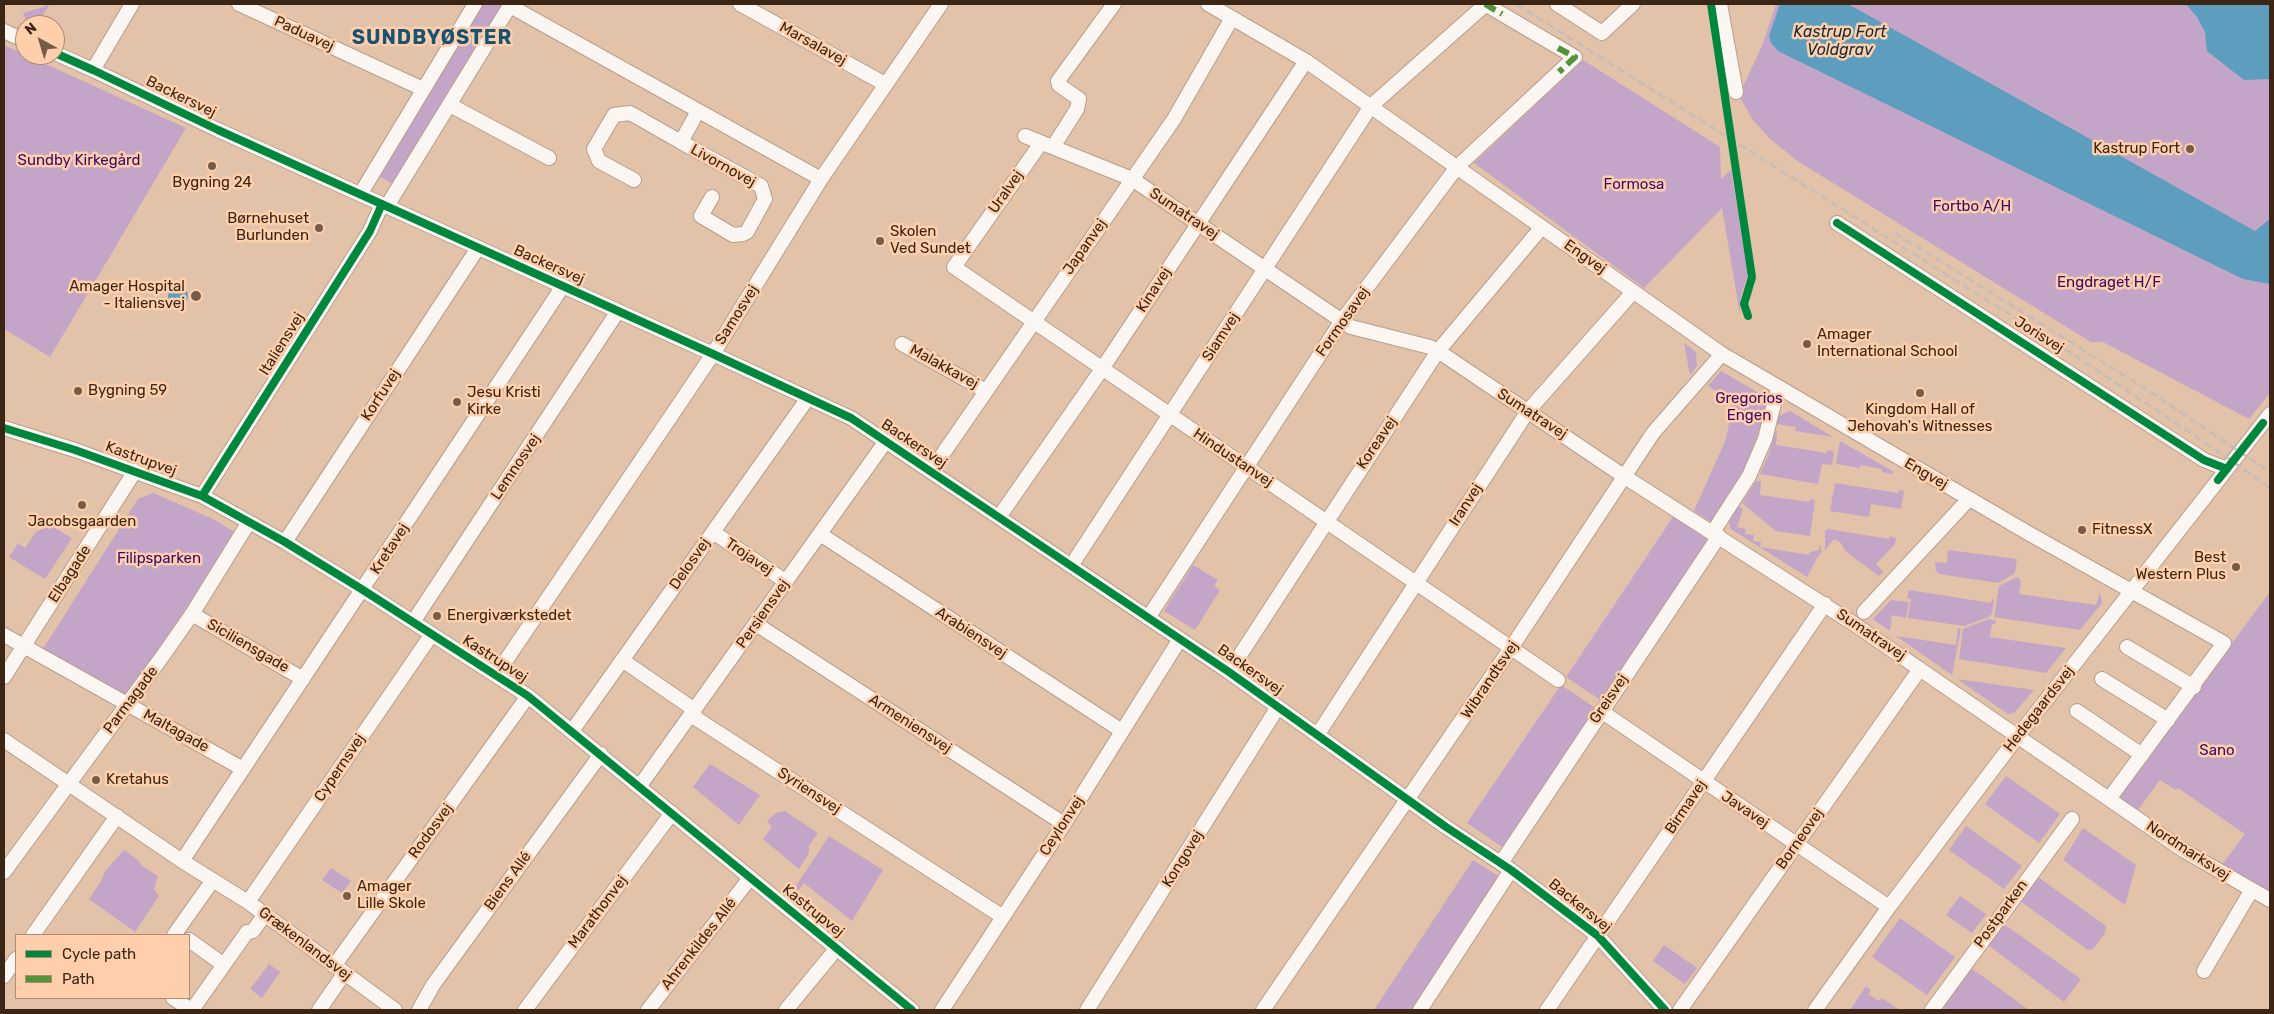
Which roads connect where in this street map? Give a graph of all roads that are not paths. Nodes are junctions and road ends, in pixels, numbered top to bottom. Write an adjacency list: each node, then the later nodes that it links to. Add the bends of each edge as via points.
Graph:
1 (132, 4): 16 (street)
2 (239, 4): 18 (street, Paduavej)
3 (474, 4): 18 (street)
4 (740, 4): 17 (street, Marsalavej)
5 (941, 4): 17 (street, Samosvej)
6 (1114, 4): 25 (street, Uralvej, via 1058,81 1079,99 1077,109)
7 (1486, 4): 21 (street, Siamvej); 27 (street, Formosavej, via 1575,57)
8 (1557, 4): 9 (street, via 1602,33)
9 (1634, 4)
10 (1720, 4): 19 (street)
11 (510, 5): 20 (street, Italiensvej); 22 (street)
12 (1215, 6): 13 (street, Engvej)
13 (1232, 18): 15 (street, Engvej); 28 (street, Japanvej, via 1174,119)
14 (65, 57): 16 (street, Backersvej)
15 (1306, 61): 21 (street, Engvej); 34 (street, Kinavej)
16 (93, 70): 31 (street, Backersvej)
17 (886, 84): 30 (street, Samosvej)
18 (423, 89): 31 (street)
19 (1736, 92)
20 (450, 105): 26 (street); 33 (street, Italiensvej)
21 (1371, 106): 27 (street, Engvej); 39 (street, Siamvej)
22 (698, 111): 24 (street, Livornovej); 30 (street)
23 (1026, 136): 25 (street, Sumatravej)
24 (680, 142): 29 (street, Livornovej, via 630,113 614,115 594,149 599,160); 32 (street, Livornovej, via 760,186 764,199 747,232 733,235 701,216)
25 (1047, 145): 28 (street, Sumatravej); 38 (street, Uralvej)
26 (549, 158)
27 (1457, 167): 36 (street, Engvej); 44 (street, Formosavej)
28 (1132, 179): 34 (street, Sumatravej); 43 (street, Japanvej)
29 (634, 180)
30 (821, 180): 47 (street, Samosvej)
31 (361, 194): 33 (street, Backersvej)
32 (712, 196)
33 (384, 205): 37 (street, Backersvej); 63 (street, Italiensvej)
34 (1198, 223): 39 (street, Sumatravej); 49 (street, Kinavej)
35 (1837, 223): 59 (street, Jorisvej, via 2204,460)
36 (1542, 227): 41 (street, Engvej); 46 (street, Koreavej)
37 (478, 248): 40 (street, Backersvej); 71 (street, Korfuvej)
38 (954, 267): 43 (street, Hindustanvej)
39 (1265, 269): 44 (street, Sumatravej); 55 (street, Siamvej)
40 (563, 286): 42 (street, Backersvej); 75 (street, Kretavej)
41 (1633, 292): 48 (street, Engvej); 53 (street, Iranvej)
42 (618, 311): 47 (street, Backersvej); 81 (street, Lemnosvej)
43 (1034, 322): 49 (street, Hindustanvej); 51 (street, Japanvej)
44 (1341, 322): 46 (street, Sumatravej); 58 (street, Formosavej)
45 (902, 344): 51 (street, Malakkavej)
46 (1438, 351): 53 (street, Sumatravej); 67 (street, Koreavej)
47 (713, 354): 52 (street, Backersvej); 92 (street, Samosvej)
48 (1722, 354): 50 (street, Engvej); 62 (street, Wibrandtsvej, via 1653,433)
49 (1102, 369): 55 (street, Hindustanvej); 65 (street, Kinavej)
50 (1778, 388): 64 (street, Engvej); 70 (street, Greisvej, via 1765,439)
51 (986, 391): 61 (street, Japanvej)
52 (808, 398): 57 (street, Backersvej, via 851,418); 68 (street, Delosvej)
53 (1528, 411): 62 (street, Sumatravej); 74 (street, Iranvej)
54 (2270, 414): 59 (street, Hedegaardsvej)
55 (1170, 415): 58 (street, Hindustanvej); 72 (street, Siamvej)
56 (4, 428): 60 (street, Kastrupvej)
57 (886, 441): 61 (street, Backersvej); 69 (street, Persiensvej)
58 (1247, 466): 67 (street, Hindustanvej); 80 (street, Formosavej)
59 (2227, 469): 76 (street, Hedegaardsvej)
60 (135, 471): 63 (street, Kastrupvej); 86 (street, Elbagade)
61 (931, 471): 65 (street, Backersvej)
62 (1625, 477): 70 (street, Sumatravej); 88 (street, Wibrandtsvej)
63 (202, 496): 66 (street, Kastrupvej)
64 (1969, 499): 76 (street, Engvej); 78 (street)
65 (999, 518): 72 (street, Backersvej)
66 (249, 522): 71 (street, Kastrupvej); 79 (street, Parmagade)
67 (1326, 522): 74 (street, Hindustanvej); 91 (street, Koreavej)
68 (713, 532): 73 (street, Trojavej); 89 (street, Delosvej)
69 (820, 534): 73 (street, Persiensvej); 106 (street, Arabiensvej)
70 (1716, 534): 77 (street, Sumatravej); 101 (street, Greisvej)
71 (285, 542): 75 (street, Kastrupvej)
72 (1071, 566): 80 (street, Backersvej)
73 (785, 581): 82 (street, Persiensvej)
74 (1414, 583): 88 (street, Hindustanvej); 107 (street, Iranvej)
75 (363, 590): 81 (street, Kastrupvej); 94 (street, Kretavej)
76 (2131, 592): 97 (street, Engvej, via 2224,644); 108 (street, Hedegaardsvej)
77 (1825, 604): 90 (street, Sumatravej); 113 (street, Birmavej)
78 (1864, 612)
79 (192, 614): 94 (street, Siciliensgade); 99 (street, Parmagade)
80 (1148, 618): 85 (street, Backersvej)
81 (413, 622): 83 (street, Kastrupvej)
82 (756, 624): 103 (street, Persiensvej); 121 (street, Armeniensvej)
83 (432, 634): 92 (street, Kastrupvej); 130 (street, Cypernsvej)
84 (4, 635): 86 (street, Maltagade)
85 (1180, 640): 91 (street, Backersvej); 106 (street, Ceylonvej)
86 (23, 646): 93 (street, Elbagade); 99 (street, Maltagade)
87 (2127, 647): 97 (street)
88 (1512, 648): 96 (street); 116 (street, Wibrandtsvej)
89 (622, 660): 103 (street, Syriensvej); 105 (street, Delosvej)
90 (1920, 669): 108 (street, Sumatravej); 122 (street, Borneovej)
91 (1229, 672): 100 (street, Backersvej)
92 (496, 675): 98 (street, Kastrupvej)
93 (4, 677)
94 (303, 679): 112 (street, Kretavej)
95 (2102, 679): 104 (street)
96 (1558, 680)
97 (2194, 687): 104 (street)
98 (528, 696): 105 (street, Kastrupvej); 141 (street, Rodosvej)
99 (128, 704): 112 (street, Maltagade); 114 (street, Parmagade)
100 (1278, 707): 107 (street, Backersvej); 154 (street, Kongovej)
101 (1601, 710): 113 (street, Javavej); 124 (street, Greisvej)
102 (2077, 711): 111 (street)
103 (693, 712): 115 (street, Persiensvej); 133 (street, Syriensvej, via 697,718)
104 (2168, 720): 111 (street)
105 (572, 731): 110 (street, Kastrupvej)
106 (1122, 731): 121 (street, Ceylonvej)
107 (1318, 734): 116 (street, Backersvej)
108 (2018, 736): 117 (street, Nordmarksvej); 131 (street, Hedegaardsvej)
109 (4, 740): 114 (street, Grækenlandsvej)
110 (601, 754): 115 (street, Kastrupvej); 148 (street, Biens Allé, via 433,984)
111 (2142, 755): 117 (street)
112 (243, 768): 123 (street, Kretavej)
113 (1703, 782): 122 (street, Javavej); 136 (street, Birmavej)
114 (68, 784): 119 (street, Grækenlandsvej); 125 (street, Parmagade)
115 (639, 786): 118 (street, Kastrupvej)
116 (1408, 798): 124 (street, Backersvej); 155 (street, Wibrandtsvej)
117 (2109, 799): 128 (street, Nordmarksvej, via 2183,850)
118 (672, 813): 126 (street, Kastrupvej); 149 (street, Marathonvej)
119 (117, 816): 123 (street, Grækenlandsvej); 134 (street)
120 (2072, 819): 161 (street, Postparken)
121 (1064, 824): 133 (street, Ceylonvej)
122 (1796, 844): 131 (street, Javavej); 159 (street, Borneovej)
123 (182, 861): 127 (street, Grækenlandsvej)
124 (1506, 867): 136 (street, Backersvej); 156 (street, Greisvej)
125 (4, 872)
126 (750, 878): 138 (street, Kastrupvej); 150 (street, Ahrenkildes Allé)
127 (213, 880): 130 (street, Grækenlandsvej); 135 (street)
128 (2251, 891): 129 (street, Nordmarksvej); 142 (street)
129 (2270, 900)
130 (248, 902): 132 (street, Grækenlandsvej)
131 (1889, 908): 160 (street, Hedegaardsvej)
132 (265, 914): 140 (street, via 253,931 247,932); 141 (street, Grækenlandsvej)
133 (1003, 917): 153 (street, Ceylonvej)
134 (34, 934)
135 (178, 934)
136 (1598, 936): 157 (street, Birmavej); 158 (street, Backersvej)
137 (190, 941): 140 (street)
138 (837, 948): 151 (street); 152 (street, Kastrupvej)
139 (15, 960): 143 (street)
140 (224, 965): 145 (street)
141 (339, 970): 146 (street, Rodosvej); 147 (street, Grækenlandsvej)
142 (2204, 971)
143 (4, 976)
144 (175, 999): 145 (street)
145 (192, 1010)
146 (319, 1010)
147 (394, 1010)
148 (420, 1010)
149 (525, 1010)
150 (648, 1010)
151 (786, 1010)
152 (912, 1010)
153 (942, 1010)
154 (1087, 1010)
155 (1263, 1010)
156 (1420, 1010)
157 (1548, 1010)
158 (1665, 1010)
159 (1680, 1010)
160 (1815, 1010)
161 (1932, 1010)

